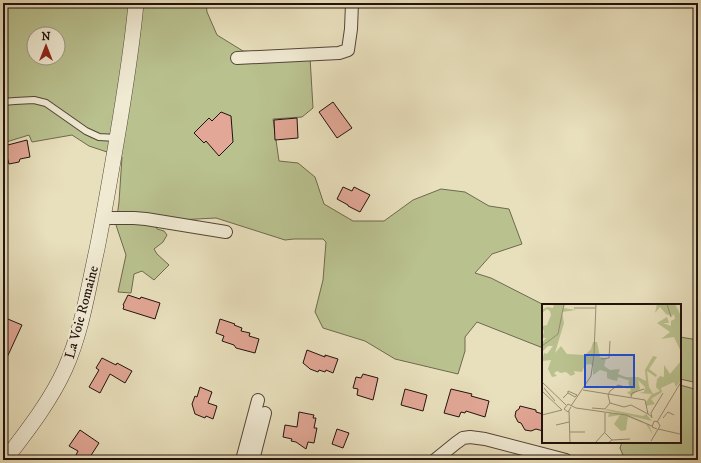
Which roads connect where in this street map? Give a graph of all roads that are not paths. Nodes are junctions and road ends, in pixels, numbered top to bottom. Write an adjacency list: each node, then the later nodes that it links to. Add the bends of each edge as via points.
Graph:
1 (136, 3): 5 (street, La Voie Romaine, via 129,70)
2 (352, 3): 3 (street, via 351,29 346,51)
3 (237, 58)
4 (3, 102): 5 (lane, via 34,100 46,103 86,132)
5 (117, 138): 6 (street, La Voie Romaine)
6 (103, 218): 7 (street, via 140,219); 10 (street, La Voie Romaine, via 87,299 66,367 48,400)
7 (226, 232)
8 (258, 400): 11 (street)
9 (265, 413): 12 (street)
10 (6, 460)
11 (242, 460)
12 (253, 460)
13 (435, 460): 14 (street, via 463,438 470,437)
14 (566, 460)

